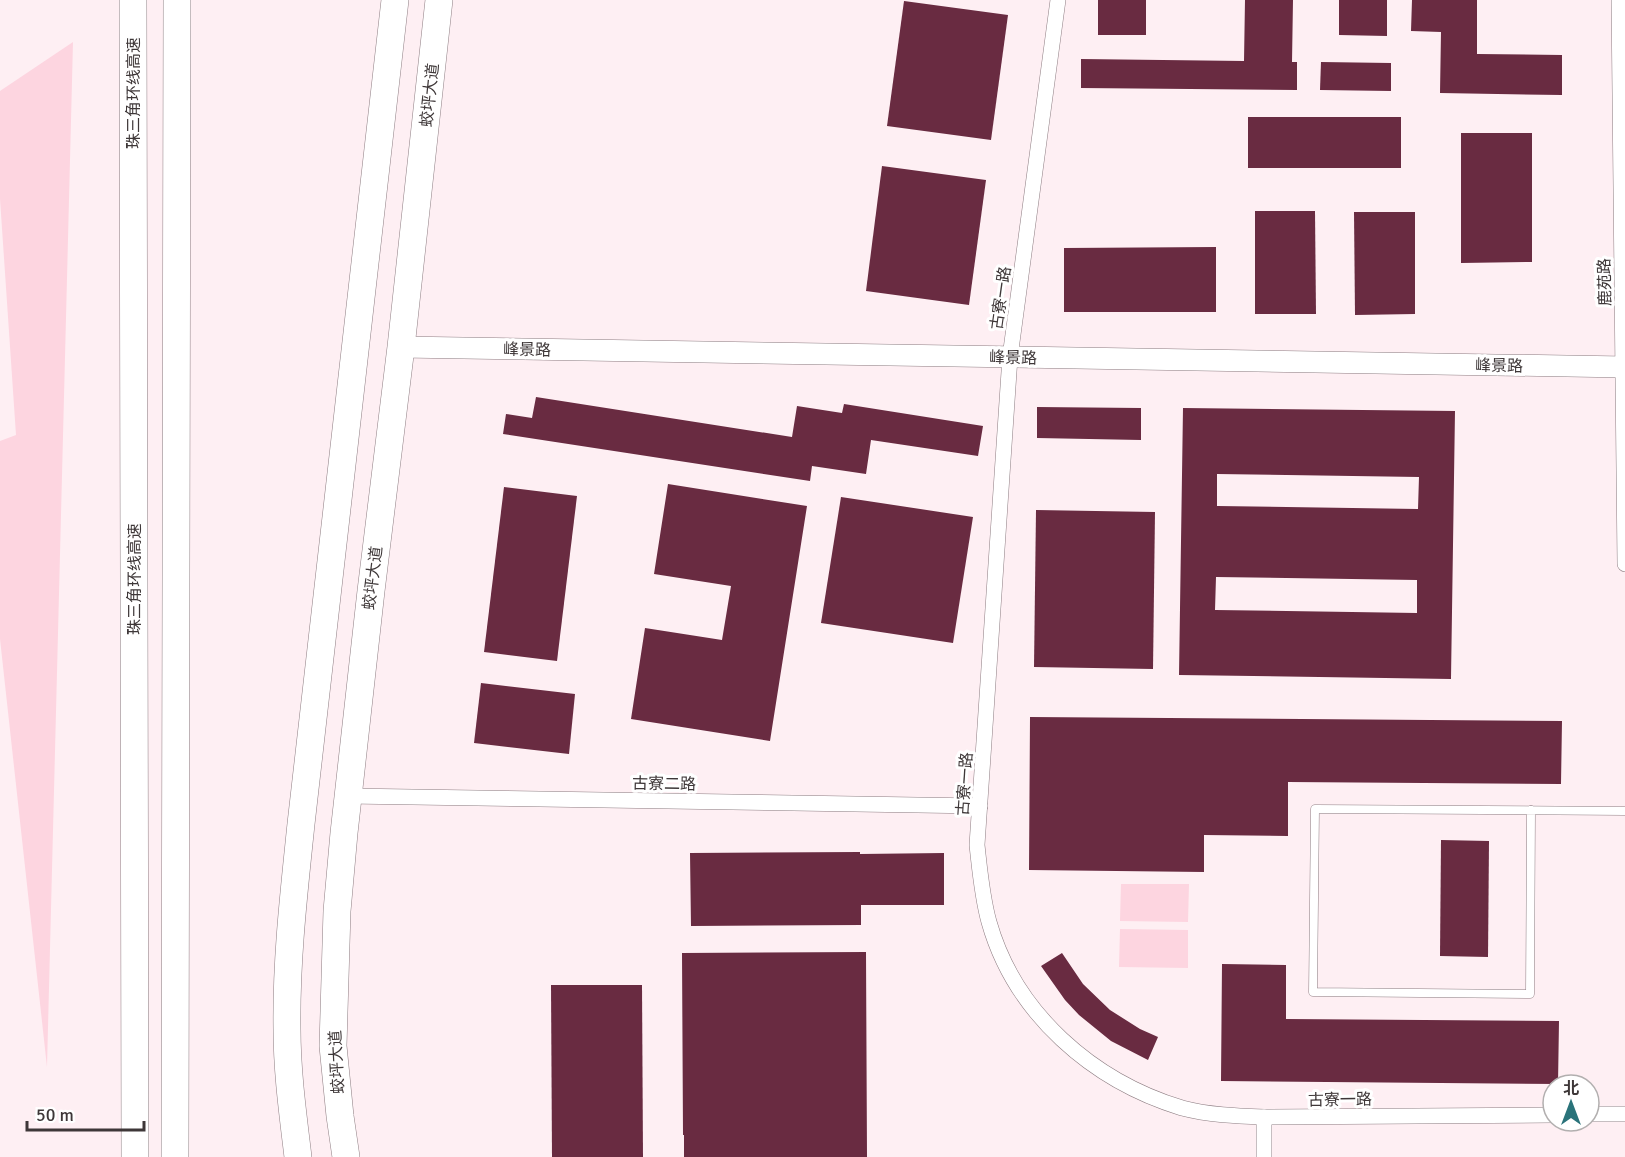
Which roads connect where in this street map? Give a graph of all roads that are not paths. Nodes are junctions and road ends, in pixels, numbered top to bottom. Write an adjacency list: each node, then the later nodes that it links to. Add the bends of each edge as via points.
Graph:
1 (133, 0): 19 (highway, 珠三角环线高速)
2 (177, 0): 20 (highway)
3 (395, 0): 21 (highway, via 292,909 287,1032)
4 (439, 0): 7 (highway, 蛟坪大道)
5 (1058, 0): 8 (street, 古寮一路)
6 (1619, 0): 9 (street, 鹿苑路)
7 (401, 347): 8 (street, 峰景路); 11 (highway, 蛟坪大道)
8 (1010, 357): 9 (street, 峰景路); 12 (street, 古寮一路)
9 (1624, 367): 10 (street, 鹿苑路)
10 (1625, 564)
11 (348, 796): 12 (street, 古寮二路); 22 (highway, 蛟坪大道, via 337,911 333,1046)
12 (980, 806): 18 (street, 古寮一路, via 977,845 990,924 1009,970 1049,1027 1078,1054 1146,1096 1223,1116)
13 (1532, 810): 13 (lane, via 1530,994 1314,992 1315,809); 14 (lane)
14 (1625, 811)
15 (1541, 1114): 18 (street, 古寮一路)
16 (1601, 1114): 17 (street)
17 (1625, 1114)
18 (1264, 1117): 23 (street)
19 (135, 1157)
20 (175, 1157)
21 (298, 1157)
22 (346, 1157)
23 (1264, 1157)

